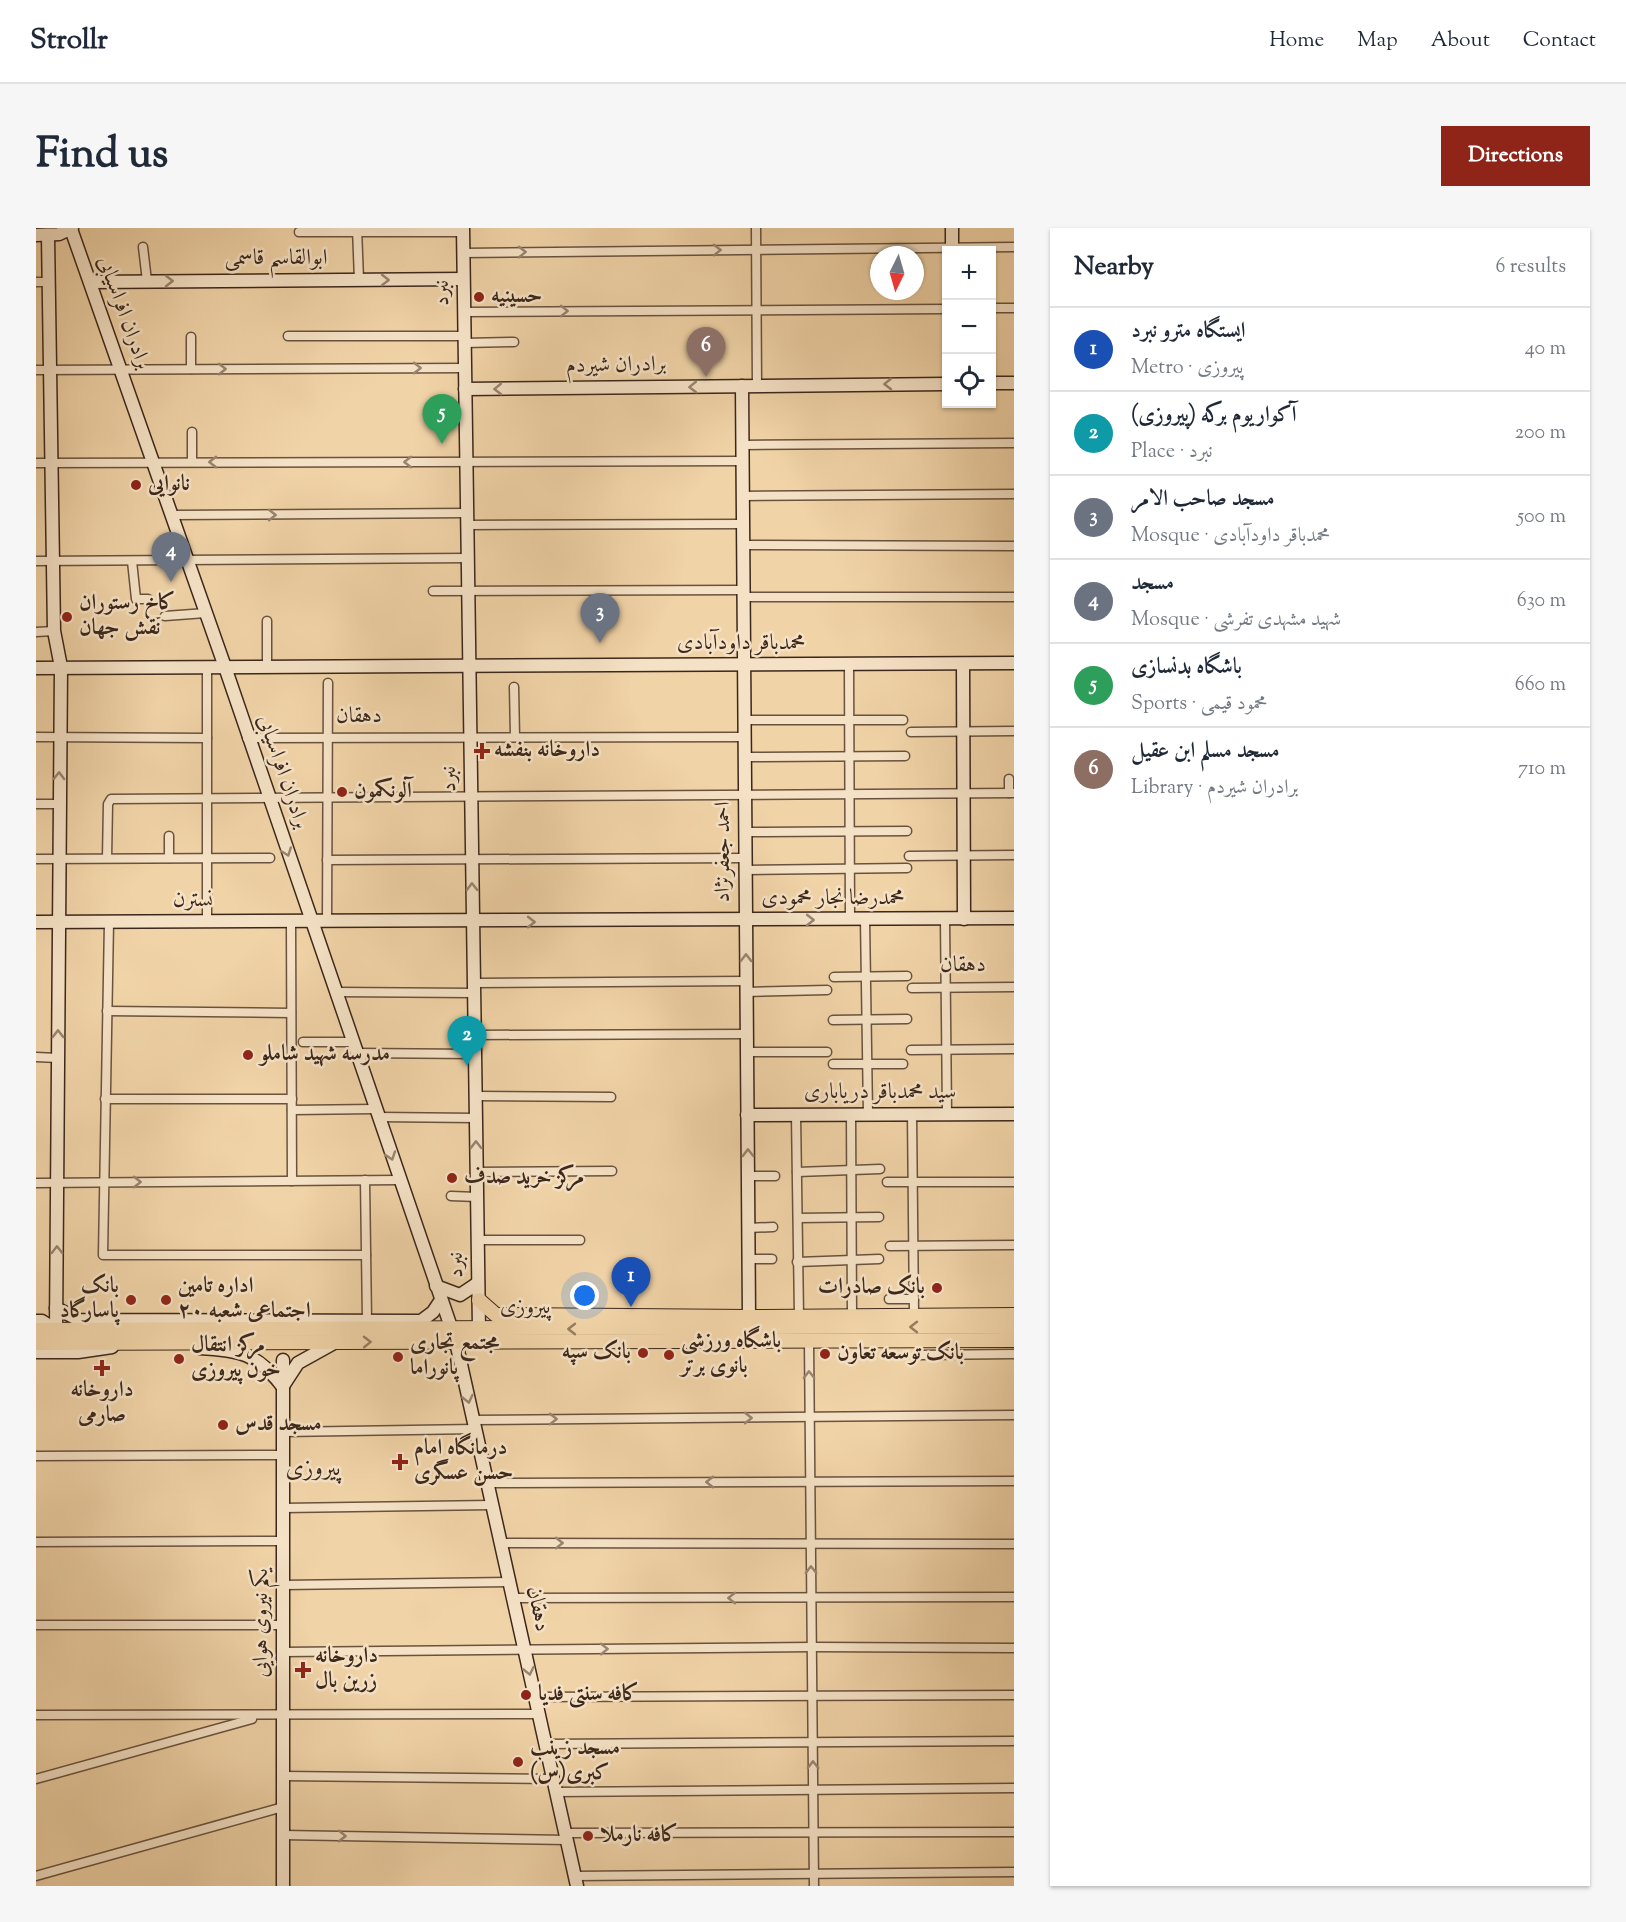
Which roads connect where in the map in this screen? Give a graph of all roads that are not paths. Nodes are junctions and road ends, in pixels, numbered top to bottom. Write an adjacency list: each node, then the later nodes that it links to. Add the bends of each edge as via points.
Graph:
1 (756, 228): 13 (street)
2 (952, 228): 8 (street)
3 (71, 229): 7 (street); 19 (street, برادران افراسیابی)
4 (357, 230): 5 (street); 6 (street); 16 (street)
5 (463, 230): 14 (street, نبرد)
6 (299, 232)
7 (42, 236): 18 (street)
8 (952, 246)
9 (143, 247): 17 (street)
10 (996, 247): 11 (street)
11 (1014, 247)
12 (942, 248): 13 (street)
13 (756, 250): 14 (street, one-way to 13); 23 (street)
14 (463, 253): 15 (street, نبرد)
15 (464, 279): 16 (street, ابوالقاسم قاسمی, one-way to 15); 24 (street, نبرد)
16 (359, 280): 17 (street, ابوالقاسم قاسمی, one-way to 16)
17 (147, 281): 19 (street, ابوالقاسم قاسمی)
18 (42, 282): 33 (street)
19 (90, 282): 30 (street, برادران افراسیابی)
20 (996, 308): 21 (street)
21 (1014, 308)
22 (942, 309): 23 (street)
23 (756, 310): 24 (street, one-way to 23); 38 (street)
24 (464, 312): 27 (street, نبرد)
25 (191, 336): 31 (street)
26 (288, 336): 27 (street)
27 (464, 339): 28 (street); 29 (street, نبرد)
28 (514, 342)
29 (465, 368): 31 (street, one-way to 29); 39 (street, نبرد)
30 (122, 369): 31 (street); 33 (street); 48 (street, برادران افراسیابی)
31 (191, 369)
32 (36, 370): 33 (street)
33 (50, 370): 47 (street)
34 (996, 383): 35 (street)
35 (1014, 383)
36 (942, 384): 38 (street, برادران شیردم, one-way to 38)
37 (742, 386): 38 (street, برادران شیردم); 39 (street, برادران شیردم, one-way to 39); 42 (street, احمد جعفرنژاد)
38 (757, 386)
39 (465, 389): 44 (street, نبرد)
40 (192, 432): 43 (street)
41 (1014, 442): 42 (street)
42 (743, 445): 45 (street, احمد جعفرنژاد)
43 (192, 462): 44 (street, one-way to 43); 48 (street)
44 (466, 462): 45 (street); 52 (street, نبرد)
45 (743, 462): 50 (street, احمد جعفرنژاد)
46 (36, 463): 47 (street)
47 (52, 463): 48 (street); 60 (street)
48 (153, 463): 51 (street, برادران افراسیابی)
49 (1014, 494): 50 (street)
50 (743, 495): 53 (street, احمد جعفرنژاد)
51 (172, 515): 52 (street, one-way to 52); 59 (street, برادران افراسیابی)
52 (467, 519): 53 (street); 56 (street, نبرد)
53 (743, 524): 54 (street, احمد جعفرنژاد)
54 (743, 545): 55 (street); 63 (street, احمد جعفرنژاد)
55 (1014, 546)
56 (468, 558): 59 (street); 62 (street, نبرد)
57 (36, 561): 60 (street)
58 (132, 561): 59 (street); 60 (street); 65 (street, via 136,599)
59 (188, 561): 66 (street, برادران افراسیابی)
60 (53, 562): 69 (street)
61 (432, 591): 62 (street)
62 (468, 591): 63 (street); 75 (street, نبرد)
63 (744, 594): 64 (street); 74 (street, احمد جعفرنژاد)
64 (1014, 597)
65 (148, 599)
66 (206, 613): 67 (street); 77 (street, برادران افراسیابی)
67 (165, 616)
68 (267, 621): 78 (street)
69 (54, 631): 70 (street); 80 (street)
70 (36, 632)
71 (1014, 663): 73 (street, محمدباقر داودآبادی)
72 (849, 664): 73 (street, محمدباقر داودآبادی); 74 (street, محمدباقر داودآبادی); 84 (street)
73 (963, 664): 88 (street)
74 (744, 665): 75 (street, محمدباقر داودآبادی); 83 (street, احمد جعفرنژاد)
75 (469, 666): 78 (street, محمدباقر داودآبادی); 91 (street, نبرد)
76 (207, 667): 77 (street, محمدباقر داودآبادی); 80 (street, محمدباقر داودآبادی); 94 (street)
77 (225, 667): 78 (street, محمدباقر داودآبادی); 95 (street, برادران افراسیابی)
78 (267, 667)
79 (36, 668): 80 (street, محمدباقر داودآبادی)
80 (61, 668): 90 (street)
81 (328, 683): 96 (street)
82 (514, 687): 92 (street)
83 (745, 720): 84 (street); 93 (street, احمد جعفرنژاد)
84 (849, 720): 85 (street); 97 (street)
85 (903, 720)
86 (1014, 731): 88 (street)
87 (911, 732): 88 (street)
88 (963, 732): 101 (street)
89 (36, 737): 90 (street)
90 (60, 737): 94 (street); 110 (street, one-way to 90)
91 (470, 737): 92 (street, دهقان); 96 (street, دهقان); 105 (street, نبرد)
92 (515, 737): 93 (street, دهقان)
93 (745, 737): 99 (street, احمد جعفرنژاد)
94 (207, 738): 106 (street)
95 (247, 738): 96 (street, دهقان); 107 (street, برادران افراسیابی)
96 (328, 738): 108 (street)
97 (849, 756): 98 (street); 99 (street); 104 (street)
98 (905, 756)
99 (745, 757): 103 (street, احمد جعفرنژاد)
100 (1009, 778): 102 (street)
101 (963, 793): 102 (street); 104 (street); 117 (street)
102 (1011, 793)
103 (745, 794): 104 (street); 105 (street); 113 (street, احمد جعفرنژاد)
104 (849, 794): 111 (street)
105 (471, 796): 108 (street); 124 (street, نبرد)
106 (207, 797): 107 (street); 120 (street, via 108,801); 122 (street)
107 (268, 797): 108 (street); 140 (street, برادران افراسیابی, one-way to 140)
108 (328, 797): 125 (street)
109 (36, 804): 110 (street)
110 (59, 804): 119 (street)
111 (850, 831): 112 (street); 113 (street); 127 (street)
112 (907, 831)
113 (745, 832): 126 (street, احمد جعفرنژاد)
114 (169, 836): 121 (street)
115 (1014, 855): 117 (street)
116 (909, 856): 117 (street)
117 (964, 856): 132 (street)
118 (36, 858): 119 (street)
119 (59, 858): 120 (street); 136 (street)
120 (107, 858): 121 (street)
121 (169, 858): 122 (street)
122 (207, 858): 123 (street); 138 (street)
123 (270, 858)
124 (472, 859): 125 (street); 126 (street); 142 (street, نبرد, one-way to 124)
125 (327, 860): 141 (street)
126 (745, 864): 127 (street); 133 (street, احمد جعفرنژاد)
127 (850, 868): 128 (street); 134 (street)
128 (907, 868)
129 (1014, 918): 132 (street, محمدرضا نجار محمودی)
130 (865, 919): 131 (street, محمدرضا نجار محمودی); 134 (street, محمدرضا نجار محمودی); 143 (street)
131 (945, 919): 132 (street, محمدرضا نجار محمودی); 147 (street)
132 (964, 919)
133 (746, 920): 134 (street, محمدرضا نجار محمودی, one-way to 134); 142 (street, محمدرضا نجار محمودی, one-way to 133); 146 (street, احمد جعفرنژاد, one-way to 133)
134 (850, 920)
135 (36, 922): 136 (street, نسترن)
136 (59, 922): 137 (street, نسترن); 169 (street, one-way to 136)
137 (109, 922): 138 (street, نسترن); 153 (street)
138 (207, 922): 139 (street, نسترن)
139 (291, 922): 140 (street, نسترن); 154 (street)
140 (312, 922): 141 (street, نسترن); 152 (street, برادران افراسیابی)
141 (327, 922): 142 (street, محمدرضا نجار محمودی)
142 (473, 922): 149 (street, نبرد)
143 (866, 976): 144 (street); 145 (street); 157 (street)
144 (907, 976)
145 (834, 977)
146 (746, 987): 149 (street); 151 (street); 158 (street, احمد جعفرنژاد)
147 (946, 987): 148 (street, دهقان); 150 (street, دهقان); 162 (street)
148 (1014, 987)
149 (474, 988): 152 (street); 159 (street, نبرد)
150 (912, 988)
151 (828, 990)
152 (336, 992): 161 (street, برادران افراسیابی)
153 (107, 1011): 154 (street); 175 (street)
154 (291, 1013): 176 (street)
155 (907, 1019): 157 (street)
156 (833, 1020): 157 (street)
157 (867, 1020): 171 (street)
158 (747, 1034): 159 (street); 165 (street, احمد جعفرنژاد)
159 (474, 1035): 167 (street, نبرد)
160 (303, 1042): 161 (street)
161 (354, 1047): 167 (street); 178 (street, برادران افراسیابی)
162 (946, 1049): 163 (street); 164 (street); 182 (street)
163 (1014, 1049)
164 (911, 1050)
165 (747, 1052): 166 (street); 184 (street, احمد جعفرنژاد)
166 (827, 1052)
167 (475, 1053): 173 (street, نبرد)
168 (36, 1057): 169 (street)
169 (58, 1058): 197 (street)
170 (833, 1064): 171 (street)
171 (867, 1064): 172 (street); 180 (street)
172 (903, 1064)
173 (475, 1096): 174 (street); 186 (street, نبرد)
174 (611, 1097)
175 (105, 1099): 176 (street); 198 (street)
176 (292, 1099): 177 (street)
177 (292, 1110): 178 (street); 196 (street)
178 (376, 1113): 186 (street); 195 (street, برادران افراسیابی, one-way to 195)
179 (851, 1114): 180 (street, سید محمدباقر دریاباری); 185 (street, سید محمدباقر دریاباری); 188 (street)
180 (868, 1114): 181 (street, سید محمدباقر دریاباری)
181 (912, 1114): 182 (street, سید محمدباقر دریاباری); 200 (street)
182 (947, 1114): 183 (street, سید محمدباقر دریاباری)
183 (1014, 1114)
184 (747, 1115): 185 (street, سید محمدباقر دریاباری); 192 (street, احمد جعفرنژاد, one-way to 184)
185 (796, 1115): 191 (street)
186 (476, 1118): 190 (street, نبرد, one-way to 186)
187 (880, 1169): 188 (street)
188 (851, 1170): 191 (street); 205 (street)
189 (612, 1171): 190 (street)
190 (476, 1172): 204 (street, نبرد)
191 (797, 1172): 207 (street)
192 (748, 1176): 193 (street); 209 (street, احمد جعفرنژاد)
193 (775, 1176)
194 (365, 1180): 195 (street); 196 (street); 215 (street)
195 (399, 1180): 222 (street, برادران افراسیابی)
196 (292, 1181): 198 (street, one-way to 196)
197 (57, 1182): 198 (street); 202 (street); 227 (street, one-way to 197)
198 (104, 1182): 215 (street, via 103,1252 107,1257)
199 (886, 1182): 200 (street)
200 (912, 1182): 201 (street); 212 (street)
201 (1014, 1182)
202 (36, 1183)
203 (452, 1196): 204 (street)
204 (477, 1197): 210 (street, نبرد)
205 (851, 1217): 206 (street); 207 (street); 219 (street)
206 (879, 1217)
207 (798, 1218): 220 (street)
208 (773, 1227): 209 (street)
209 (748, 1228): 216 (street, احمد جعفرنژاد)
210 (477, 1240): 211 (street); 221 (street, نبرد)
211 (580, 1240)
212 (913, 1245): 213 (street); 214 (street); 224 (street)
213 (1014, 1245)
214 (890, 1246)
215 (366, 1255): 235 (street)
216 (748, 1259): 217 (street); 236 (street, احمد جعفرنژاد)
217 (772, 1259)
218 (879, 1259): 219 (street)
219 (851, 1260): 220 (street); 228 (street)
220 (797, 1262): 233 (street)
221 (478, 1283): 222 (street, via 460,1295); 226 (street, نبرد)
222 (436, 1286): 225 (street, برادران افراسیابی)
223 (889, 1299): 224 (street)
224 (914, 1299): 229 (street)
225 (441, 1300): 235 (street, via 420,1321); 245 (street, برادران افراسیابی)
226 (479, 1300): 231 (main road, via 496,1315); 239 (street, نبرد)
227 (56, 1308): 237 (street, via 79,1320); 244 (street)
228 (852, 1315): 229 (main road); 233 (main road)
229 (914, 1315): 230 (main road)
230 (1014, 1315)
231 (595, 1316): 232 (main road); 240 (main road)
232 (663, 1316): 236 (main road); 241 (main road)
233 (799, 1316): 236 (main road)
234 (36, 1321): 244 (street)
235 (367, 1321): 237 (street)
236 (749, 1323): 241 (main road, پیروزی); 243 (main road, پیروزی, one-way to 236)
237 (283, 1324): 244 (main road, پیروزی); 245 (main road, پیروزی)
238 (1014, 1326): 243 (main road, پیروزی)
239 (479, 1329): 240 (main road, پیروزی, one-way to 239); 245 (main road, پیروزی)
240 (613, 1329): 241 (main road, پیروزی)
241 (646, 1329)
242 (36, 1330): 244 (main road, پیروزی)
243 (956, 1334): 246 (main road, پیروزی); 248 (main road, پیروزی)
244 (56, 1336): 247 (main road, پیروزی); 249 (main road, پیروزی)
245 (454, 1336): 248 (main road, پیروزی); 251 (main road, پیروزی, one-way to 245); 259 (street, دهقان, one-way to 259)
246 (1014, 1340)
247 (36, 1342)
248 (809, 1342): 258 (street, one-way to 248)
249 (121, 1343): 250 (main road, پیروزی); 252 (street, via 78,1352)
250 (158, 1343): 251 (main road, پیروزی); 256 (street, via 247,1354 268,1367)
251 (334, 1343): 256 (street, via 298,1363)
252 (36, 1352)
253 (1014, 1354): 254 (street)
254 (919, 1355)
255 (283, 1360): 256 (street, یکم نیروی هوایی)
256 (283, 1387): 260 (street, یکم نیروی هوایی)
257 (1014, 1415): 258 (street)
258 (809, 1417): 259 (street, one-way to 258); 264 (street)
259 (474, 1424): 260 (street); 265 (street, دهقان)
260 (283, 1432): 261 (street, یکم نیروی هوایی)
261 (283, 1455): 262 (street); 267 (street, یکم نیروی هوایی)
262 (36, 1456)
263 (1014, 1481): 264 (street)
264 (810, 1482): 265 (street, one-way to 265); 271 (street)
265 (487, 1483): 266 (street, دهقان)
266 (492, 1505): 267 (street); 270 (street, دهقان)
267 (283, 1508): 268 (street, یکم نیروی هوایی)
268 (283, 1541): 269 (street); 274 (street, یکم نیروی هوایی)
269 (36, 1542)
270 (501, 1543): 271 (street, one-way to 271); 273 (street, دهقان)
271 (811, 1544): 272 (street); 275 (street, one-way to 271)
272 (1014, 1544)
273 (509, 1582): 274 (street); 277 (street, دهقان)
274 (283, 1585): 279 (street, یکم نیروی هوایی)
275 (811, 1597): 276 (street); 277 (street, one-way to 277); 280 (street)
276 (1014, 1597)
277 (513, 1598): 282 (street, دهقان)
278 (36, 1625): 279 (street)
279 (283, 1625): 283 (street, یکم نیروی هوایی)
280 (812, 1647): 281 (street); 282 (street, one-way to 280); 285 (street)
281 (1014, 1648)
282 (524, 1650): 283 (street); 286 (street, دهقان, one-way to 286)
283 (283, 1652): 290 (street, یکم نیروی هوایی)
284 (1014, 1695): 285 (street)
285 (812, 1696): 286 (street); 291 (street)
286 (535, 1697): 287 (street, دهقان)
287 (539, 1714): 290 (street); 293 (street, دهقان)
288 (36, 1715): 289 (street)
289 (263, 1716): 290 (street); 295 (street)
290 (283, 1716): 294 (street, یکم نیروی هوایی)
291 (813, 1741): 292 (street); 293 (street); 298 (street, one-way to 291)
292 (1014, 1741)
293 (545, 1744): 296 (street, دهقان)
294 (283, 1776): 296 (street); 300 (street, یکم نیروی هوایی)
295 (36, 1779)
296 (553, 1779): 299 (street, دهقان)
297 (1014, 1788): 298 (street)
298 (813, 1790): 299 (street); 301 (street)
299 (556, 1791): 304 (street, دهقان)
300 (283, 1807): 303 (street, یکم نیروی هوایی); 307 (street)
301 (814, 1832): 302 (street); 304 (street); 306 (street)
302 (1014, 1832)
303 (283, 1835): 304 (street, one-way to 304); 309 (street, یکم نیروی هوایی)
304 (566, 1836): 308 (street, دهقان)
305 (1014, 1872): 306 (street)
306 (814, 1874): 308 (street); 310 (street)
307 (36, 1876)
308 (576, 1881)
309 (283, 1886)
310 (814, 1886)

